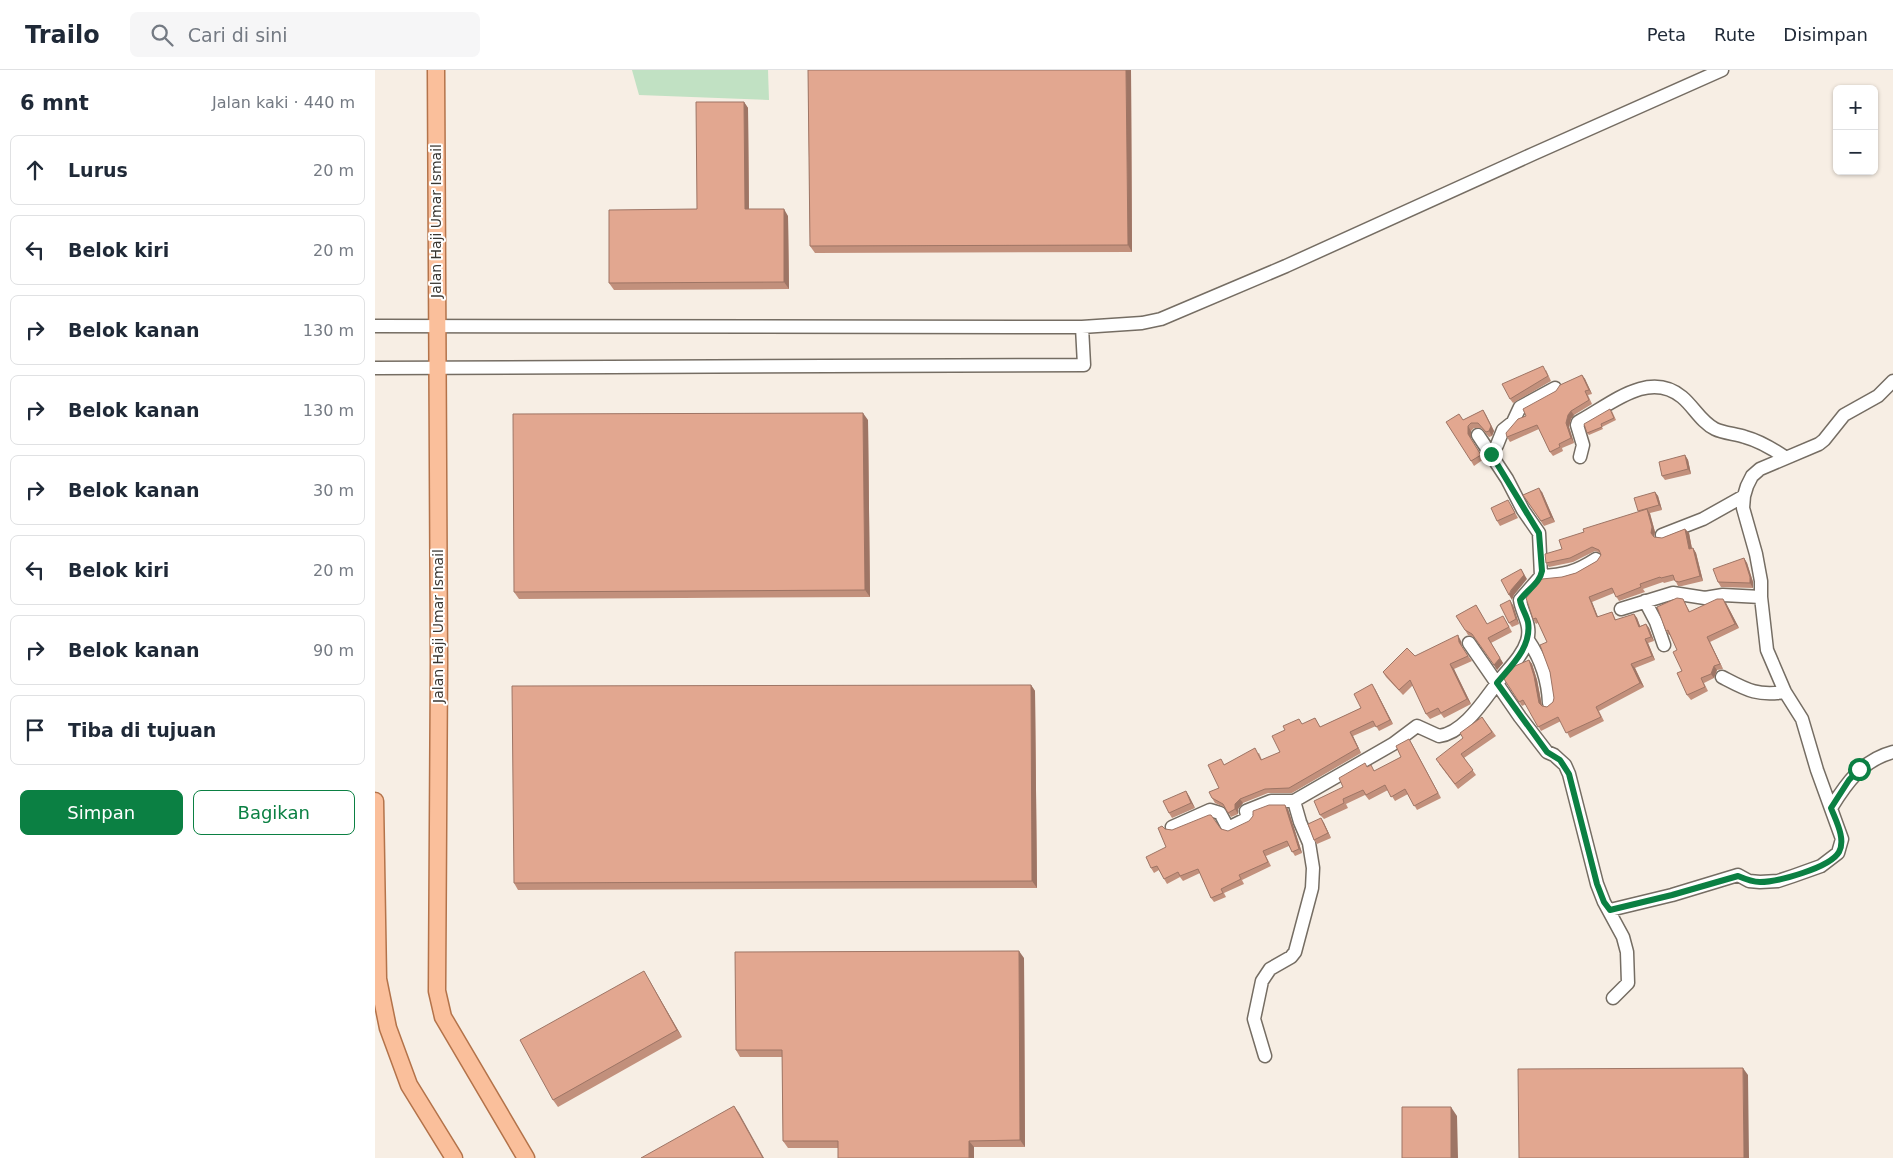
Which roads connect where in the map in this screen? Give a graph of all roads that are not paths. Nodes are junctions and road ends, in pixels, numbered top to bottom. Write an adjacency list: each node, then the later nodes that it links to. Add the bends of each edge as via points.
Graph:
1 (436, 70): 4 (main road, Jalan Haji Umar Ismail)
2 (1722, 70): 5 (street, via 1161,319 1142,324)
3 (375, 326): 4 (street)
4 (436, 326): 5 (street); 7 (main road, Jalan Haji Umar Ismail)
5 (1082, 327): 7 (street, via 1084,365)
6 (375, 368): 7 (street)
7 (436, 368): 39 (main road, Jalan Haji Umar Ismail, via 439,662 437,991 443,1017)
8 (1893, 381): 13 (street, via 1878,396 1844,415 1824,440)
9 (1555, 388): 11 (street, via 1520,406)
10 (1478, 435): 11 (street)
11 (1491, 454): 17 (street, via 1539,533)
12 (1580, 457): 13 (street, via 1583,445 1578,422 1628,392 1653,386 1675,392 1716,429 1770,447)
13 (1786, 458): 14 (street, via 1767,465 1752,476)
14 (1744, 496): 15 (street, via 1703,519); 18 (street, via 1743,508 1761,581)
15 (1662, 535)
16 (1596, 559): 17 (street, via 1572,572)
17 (1541, 576): 21 (street, via 1520,600 1527,622)
18 (1761, 597): 19 (street, via 1723,595 1705,598 1673,593); 28 (street, via 1767,650)
19 (1645, 600): 20 (street); 23 (street)
20 (1621, 609)
21 (1527, 640): 24 (street); 25 (street)
22 (1469, 643): 27 (street)
23 (1664, 645)
24 (1521, 654): 25 (street); 27 (street)
25 (1538, 659): 29 (street, via 1545,675)
26 (1722, 677): 28 (street, via 1756,693)
27 (1497, 683): 32 (street, via 1478,709 1451,732 1439,736 1417,726 1393,744); 35 (street, via 1547,752 1565,765 1597,884)
28 (1785, 692): 33 (street, via 1802,719)
29 (1549, 703)
30 (1893, 752): 33 (street, via 1859,769)
31 (375, 801): 38 (main road, via 377,979 388,1028 409,1085)
32 (1294, 801): 34 (street, via 1271,801 1259,805 1246,811 1248,818 1230,828 1221,813 1210,810); 37 (street, via 1310,851 1312,888 1295,952 1270,969 1262,982 1254,1019)
33 (1831, 808): 35 (street, via 1842,839 1838,853 1821,866 1778,881 1749,881 1738,876)
34 (1172, 826)
35 (1610, 910): 36 (street, via 1627,952 1628,983)
36 (1613, 998)
37 (1265, 1056)
38 (454, 1158)
39 (526, 1158)

